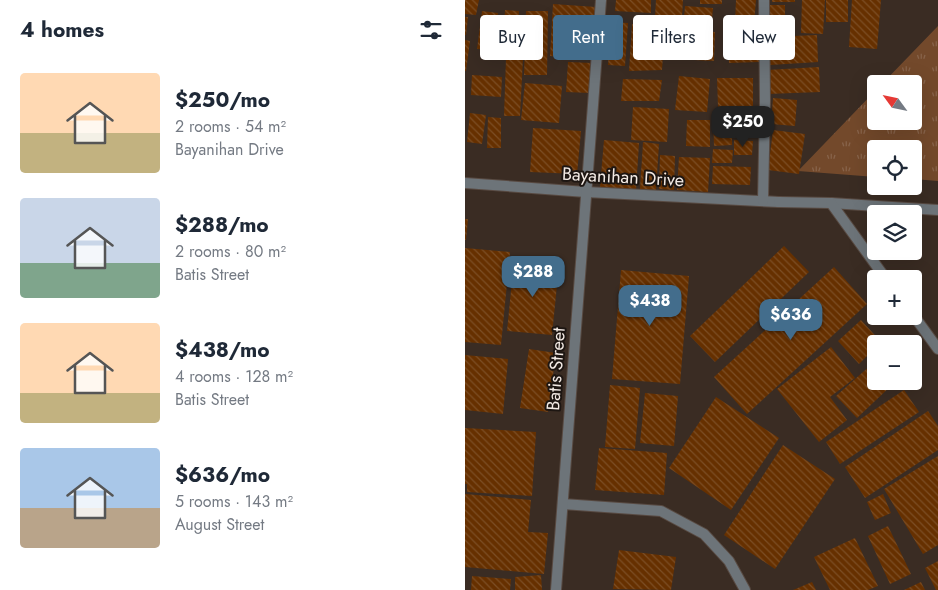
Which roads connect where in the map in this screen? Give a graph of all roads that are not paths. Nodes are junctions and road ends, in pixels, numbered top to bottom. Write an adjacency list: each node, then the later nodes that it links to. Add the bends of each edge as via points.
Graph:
1 (601, 0): 4 (street, Batis Street)
2 (764, 0): 5 (street)
3 (465, 184): 4 (street, Bayanihan Drive)
4 (586, 192): 5 (street, Bayanihan Drive); 11 (street, Batis Street)
5 (763, 201): 6 (street, Bayanihan Drive)
6 (831, 203): 7 (street, Bayanihan Drive); 8 (street)
7 (938, 210)
8 (879, 270)
9 (921, 325): 10 (street)
10 (938, 349)
11 (563, 504): 12 (street, Batis Street); 13 (street, via 661,511 704,534 729,561)
12 (556, 590)
13 (745, 590)

